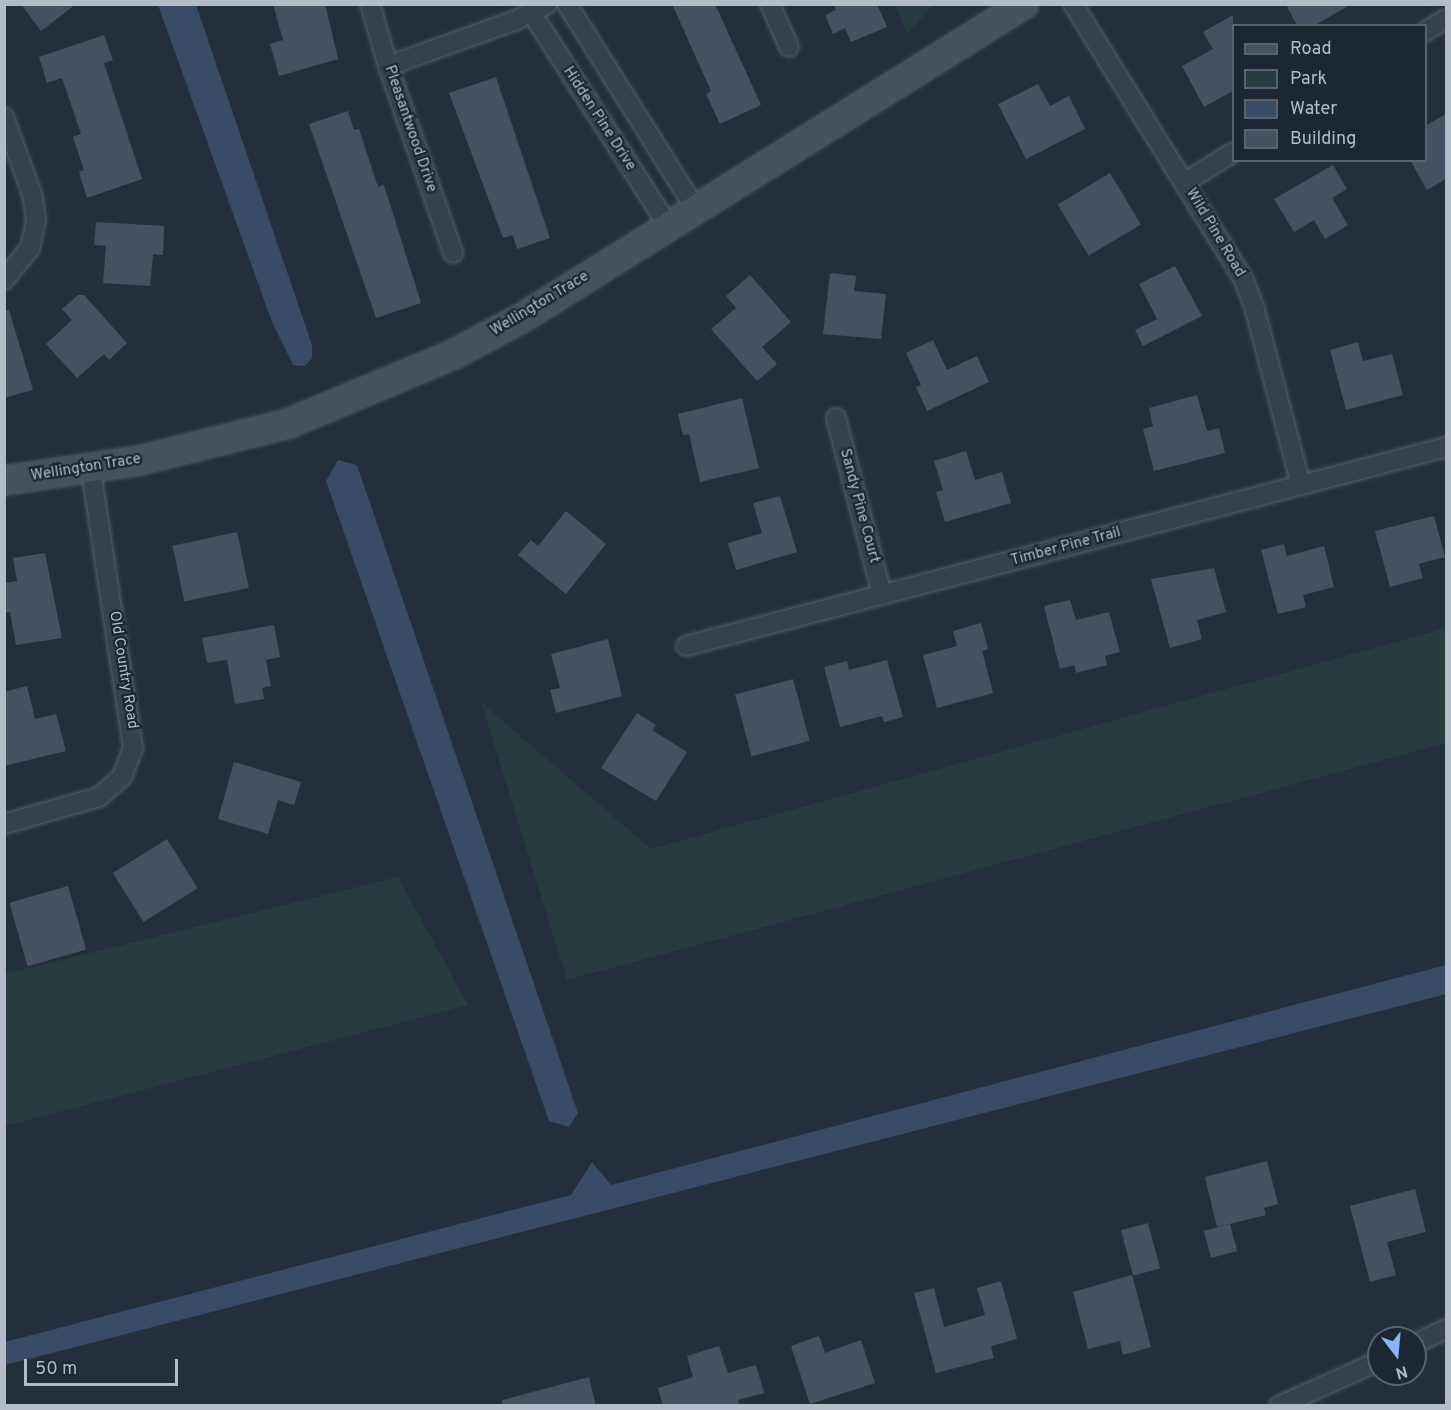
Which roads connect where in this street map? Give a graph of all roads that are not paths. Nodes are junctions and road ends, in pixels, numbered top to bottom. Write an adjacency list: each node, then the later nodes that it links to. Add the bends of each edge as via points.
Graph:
1 (370, 4): 10 (street, Pleasantwood Drive)
2 (567, 4): 14 (street)
3 (770, 4): 9 (street)
4 (1023, 4): 14 (street, Wellington Trace)
5 (1073, 4): 13 (street, Wild Pine Road)
6 (539, 8): 10 (street); 15 (street, Hidden Pine Drive)
7 (1446, 19): 8 (street)
8 (1427, 30)
9 (789, 47)
10 (387, 66): 16 (street, Pleasantwood Drive)
11 (4, 117): 17 (street, via 32,194 36,220 27,254)
12 (1232, 153): 13 (street)
13 (1185, 182): 22 (street, Wild Pine Road, via 1243,278)
14 (695, 208): 15 (street, Wellington Trace)
15 (668, 225): 20 (street, Wellington Trace, via 524,316 383,386 288,423)
16 (453, 253)
17 (4, 280)
18 (836, 418): 23 (street, Sandy Pine Court)
19 (1446, 447): 22 (street, Timber Pine Trail)
20 (91, 469): 21 (street, Wellington Trace); 25 (street, Old Country Road, via 133,732 129,763 112,789 99,797)
21 (4, 480)
22 (1301, 485): 23 (street, Timber Pine Trail)
23 (882, 595): 24 (street, Timber Pine Trail)
24 (686, 646)
25 (4, 824)
26 (1446, 1329): 27 (street)
27 (1427, 1338)
28 (1367, 1366): 29 (street)
29 (1279, 1406)

